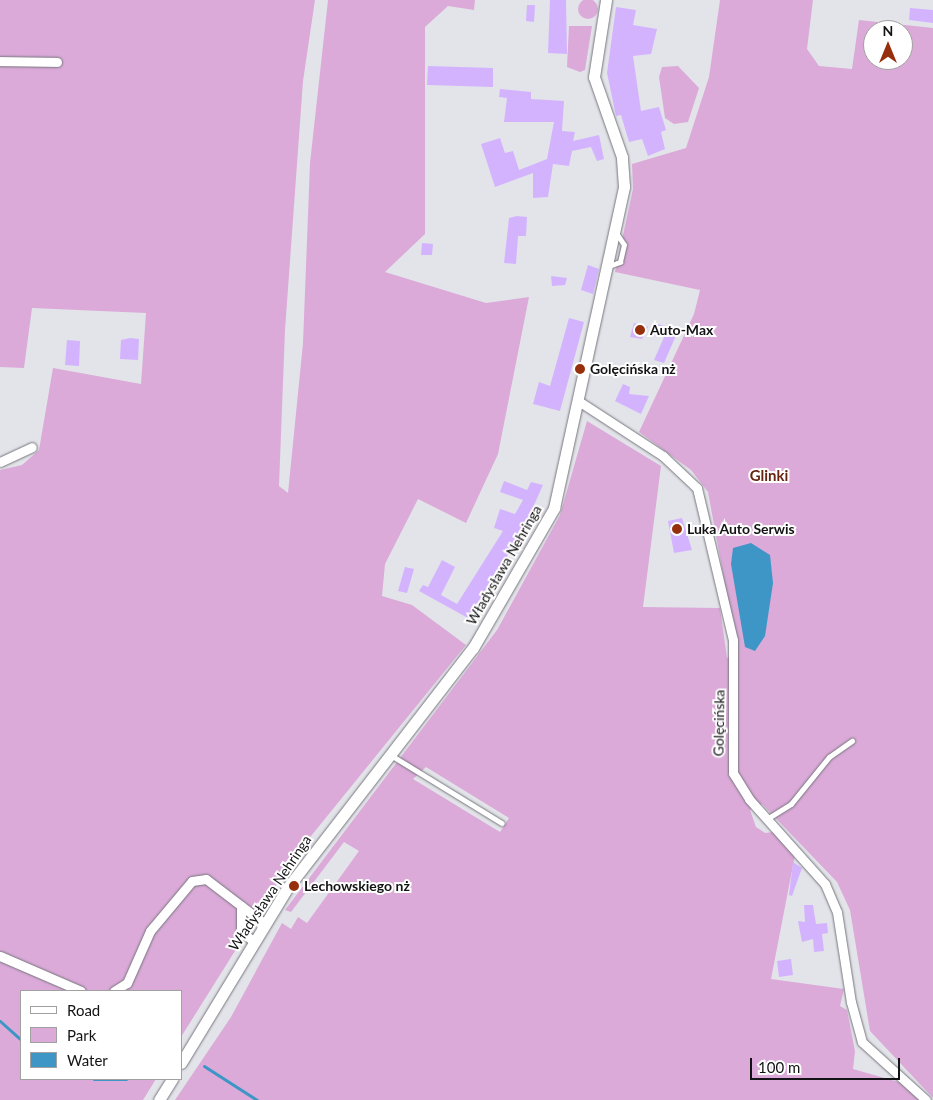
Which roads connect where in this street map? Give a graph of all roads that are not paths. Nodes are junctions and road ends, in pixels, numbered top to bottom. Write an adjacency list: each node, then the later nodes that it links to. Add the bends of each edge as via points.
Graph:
1 (606, 0): 4 (street, Władysława Nehringa, via 594,72 624,170 616,232)
2 (0, 61): 3 (street)
3 (57, 62)
4 (580, 402): 8 (street, Władysława Nehringa, via 563,482 543,533 473,648); 9 (street, Golęcińska, via 663,456 697,488 733,640 733,773)
5 (32, 447): 6 (street)
6 (0, 462)
7 (852, 741): 9 (lane, via 829,757 791,804)
8 (391, 755): 10 (lane); 12 (street, Władysława Nehringa)
9 (766, 819): 20 (street, Golęcińska, via 826,884 837,912 852,1011 862,1042)
10 (502, 823)
11 (241, 906): 12 (street); 13 (street, via 241,931); 16 (street, via 206,879 186,886 150,930 127,983)
12 (265, 924): 13 (street, Władysława Nehringa)
13 (254, 942): 17 (street, Władysława Nehringa)
14 (0, 956): 15 (street)
15 (80, 990)
16 (116, 990)
17 (182, 1061)
18 (171, 1080): 19 (street)
19 (159, 1100)
20 (926, 1100)

